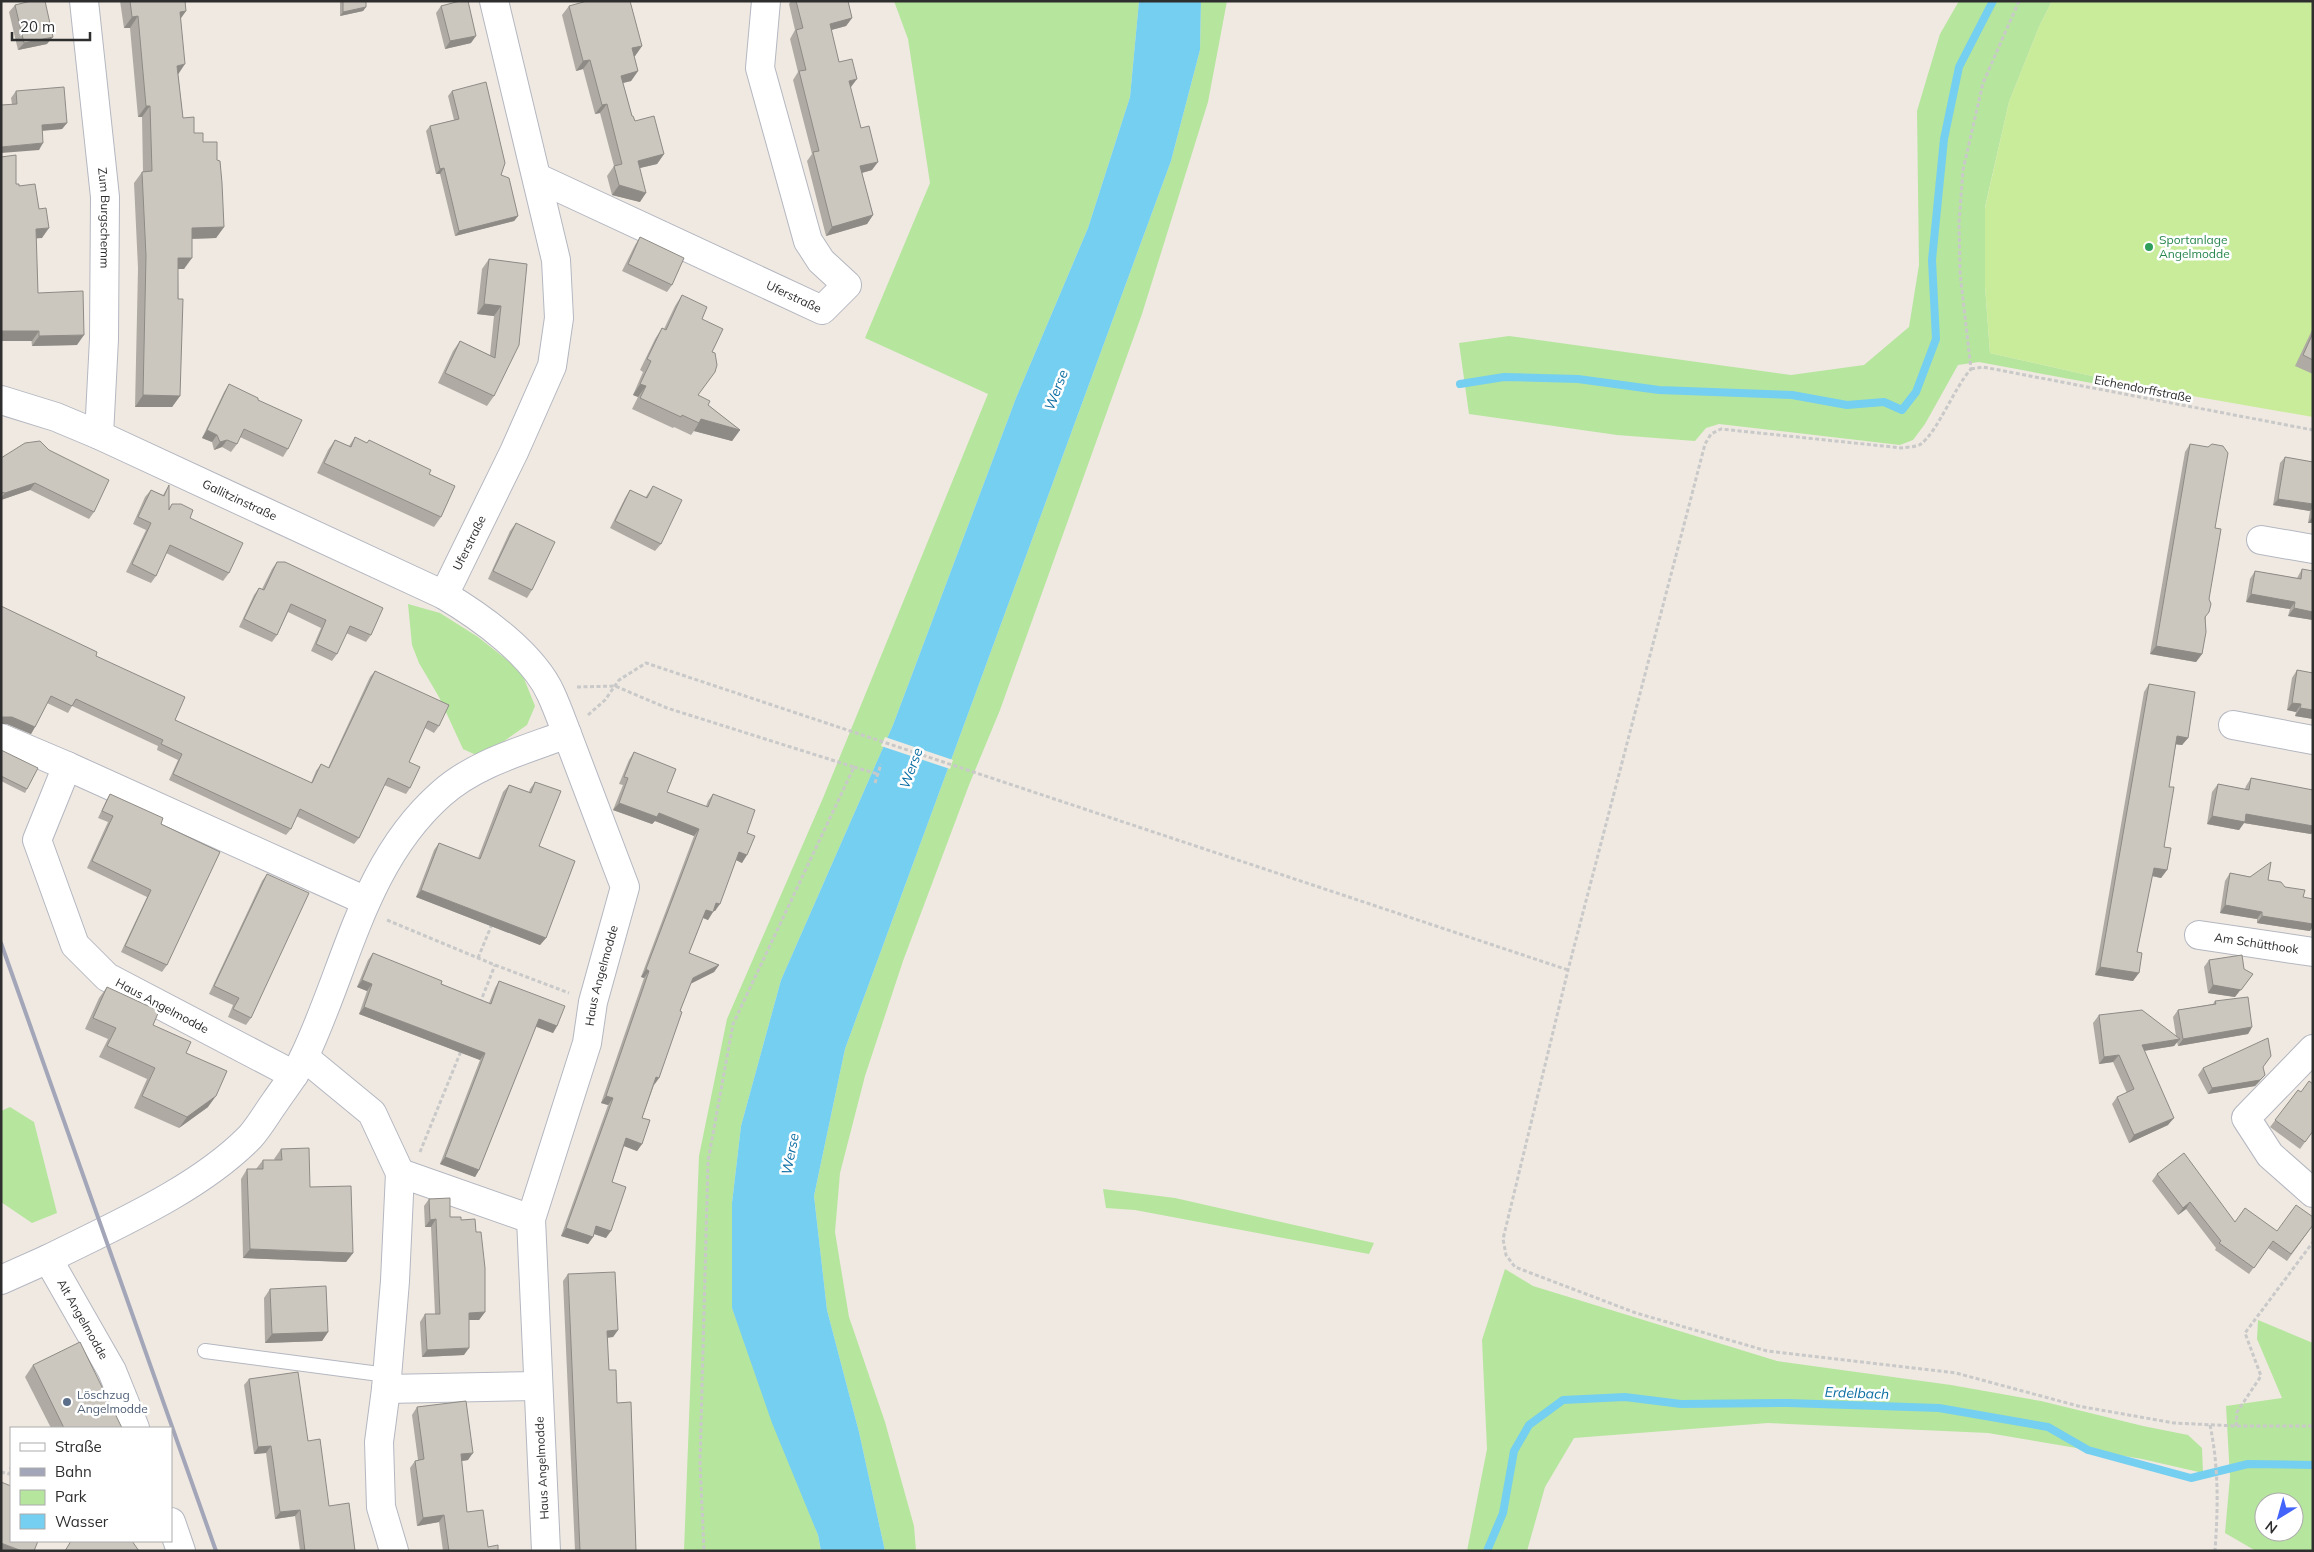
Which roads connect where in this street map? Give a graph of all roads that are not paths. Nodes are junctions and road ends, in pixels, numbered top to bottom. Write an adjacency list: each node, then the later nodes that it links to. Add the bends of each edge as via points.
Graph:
1 (84, 1): 6 (street, Zum Burgschemm, via 105,197 104,339)
2 (494, 1): 4 (street, Uferstraße)
3 (766, 1): 4 (street, Uferstraße, via 760,68 808,241 821,261 847,285 822,310)
4 (538, 178): 9 (street, Uferstraße, via 556,260 559,318 552,366)
5 (1, 400): 6 (street, Gallitzinstraße)
6 (99, 435): 9 (street, Gallitzinstraße)
7 (2261, 540): 8 (street)
8 (2313, 549)
9 (444, 595): 10 (street, Gallitzinstraße)
10 (473, 612): 12 (street, Haus Angelmodde, via 507,640 541,678)
11 (2233, 725): 14 (street)
12 (567, 734): 16 (street, via 497,761 442,793 414,821 392,850); 23 (street, Haus Angelmodde, via 625,887 593,1002 586,1043)
13 (1, 738): 15 (street)
14 (2313, 740)
15 (67, 766): 16 (street); 20 (street, Haus Angelmodde, via 37,840 75,945 107,977)
16 (364, 905): 20 (street)
17 (2200, 935): 18 (street, Am Schütthook)
18 (2313, 952)
19 (2313, 1050): 22 (street, via 2246,1118 2270,1155)
20 (299, 1066): 21 (street, Haus Angelmodde, via 372,1113); 24 (street, via 250,1136 197,1180)
21 (400, 1174): 23 (street); 27 (street, Haus Angelmodde)
22 (2313, 1193)
23 (531, 1219): 28 (street, Haus Angelmodde)
24 (48, 1259): 25 (street); 29 (street, Alt Angelmodde, via 112,1371)
25 (1, 1280)
26 (206, 1351): 27 (lane)
27 (387, 1382): 28 (street); 32 (street, Haus Angelmodde, via 379,1442 381,1507)
28 (538, 1386): 33 (street, Haus Angelmodde)
29 (135, 1427)
30 (172, 1525): 31 (street)
31 (180, 1551)
32 (394, 1551)
33 (546, 1551)

